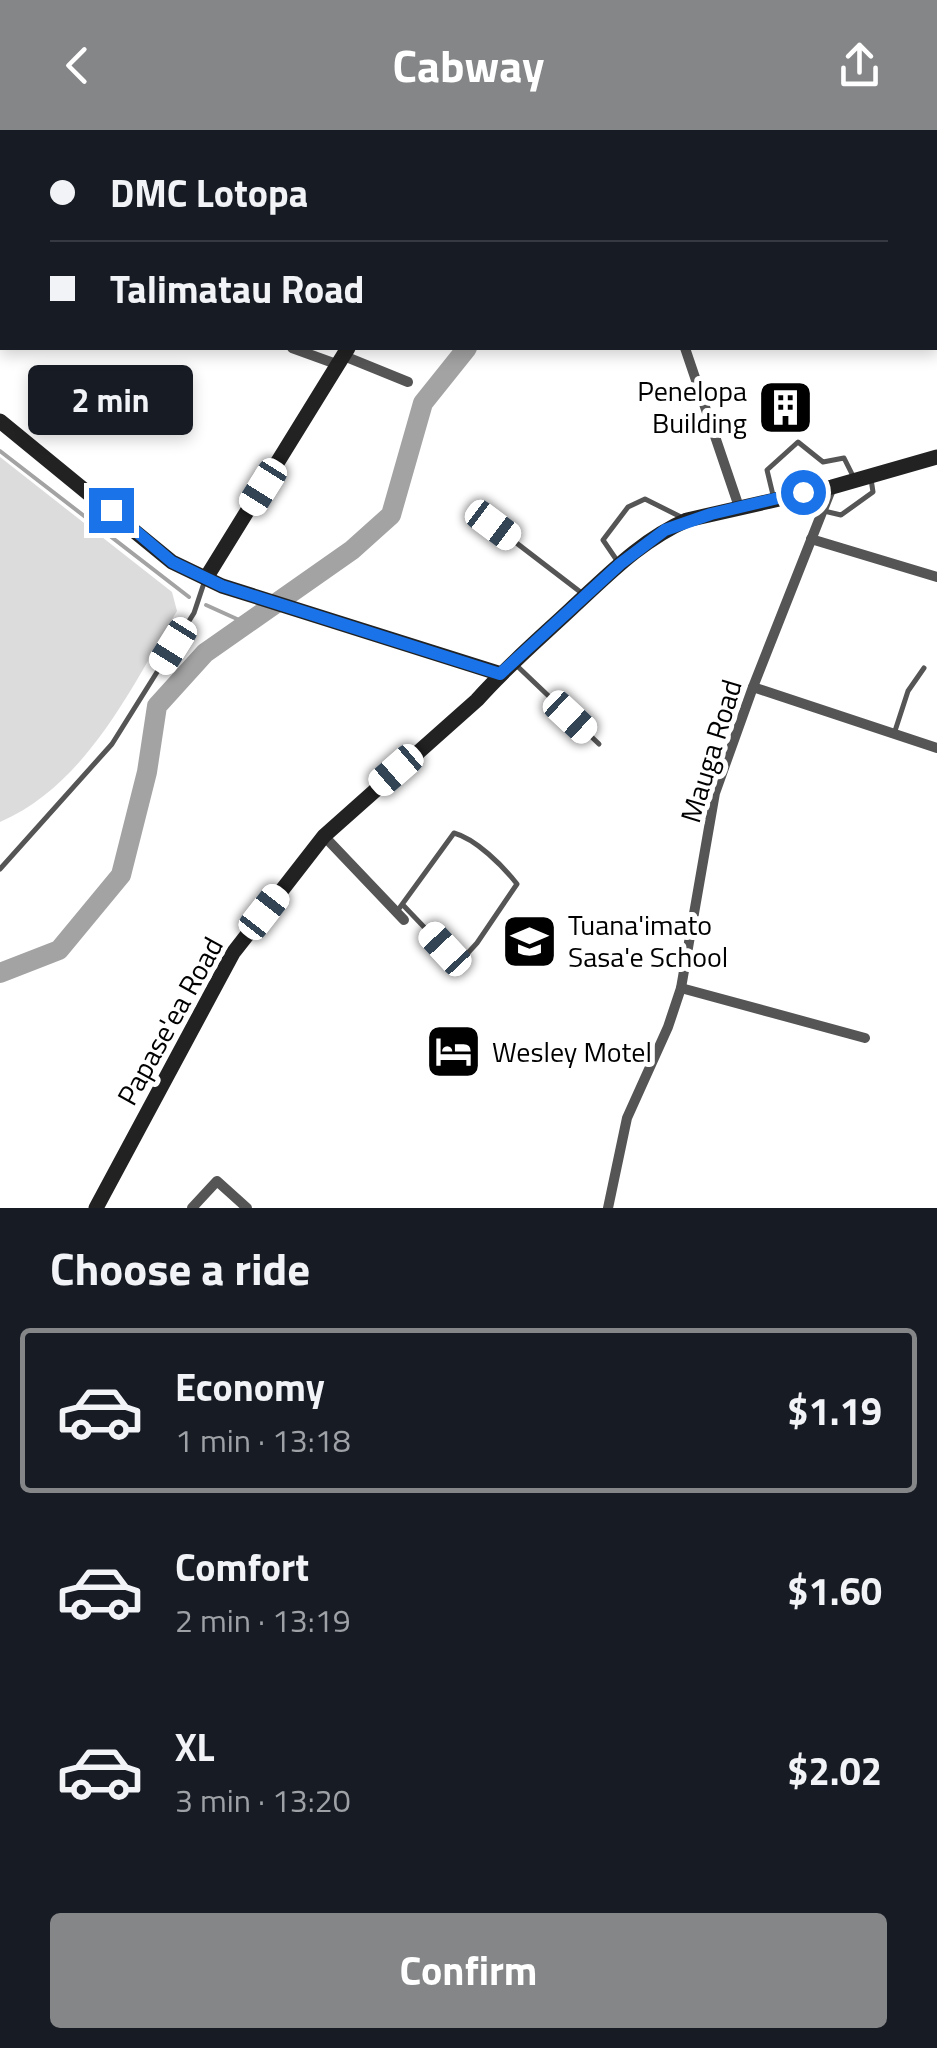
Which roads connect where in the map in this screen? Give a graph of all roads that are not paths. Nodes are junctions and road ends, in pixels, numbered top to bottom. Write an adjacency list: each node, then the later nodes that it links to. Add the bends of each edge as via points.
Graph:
1 (305, 350): 3 (street)
2 (687, 350): 10 (street)
3 (343, 356): 4 (street); 17 (main road)
4 (408, 382)
5 (0, 420): 17 (main road, via 172,562)
6 (937, 457): 7 (main road, Papase'ea Road)
7 (863, 478): 8 (main road, Papase'ea Road); 9 (lane, via 844,458 823,462 798,442 768,470); 11 (lane, via 873,492 841,515)
8 (832, 487): 9 (main road, Papase'ea Road); 11 (street, Mauga Road)
9 (774, 498): 10 (main road, Papase'ea Road)
10 (739, 507): 12 (main road, Papase'ea Road)
11 (823, 510): 14 (street, Mauga Road)
12 (687, 520): 15 (main road, Papase'ea Road); 15 (lane, via 645,500 628,506 603,540)
13 (493, 525): 18 (lane)
14 (811, 539): 16 (street); 21 (street, Mauga Road)
15 (620, 564): 18 (main road, Papase'ea Road)
16 (937, 577)
17 (206, 578): 19 (main road, via 329,620); 26 (lane, via 194,613 112,744)
18 (585, 596): 19 (main road, Papase'ea Road)
19 (507, 668): 23 (lane); 25 (main road, Papase'ea Road)
20 (924, 668): 22 (lane, via 908,691)
21 (753, 687): 22 (street); 28 (street, Mauga Road, via 715,792)
22 (894, 734): 24 (street)
23 (599, 744)
24 (937, 748)
25 (324, 836): 27 (street); 30 (main road, Papase'ea Road, via 233,952)
26 (0, 870)
27 (401, 912): 27 (lane, via 454,833 517,884 466,955 452,954)
28 (681, 988): 29 (street); 33 (street, Mauga Road, via 626,1118)
29 (865, 1038)
30 (96, 1208)
31 (192, 1208): 32 (street, via 216,1182)
32 (247, 1208)
33 (608, 1208)

